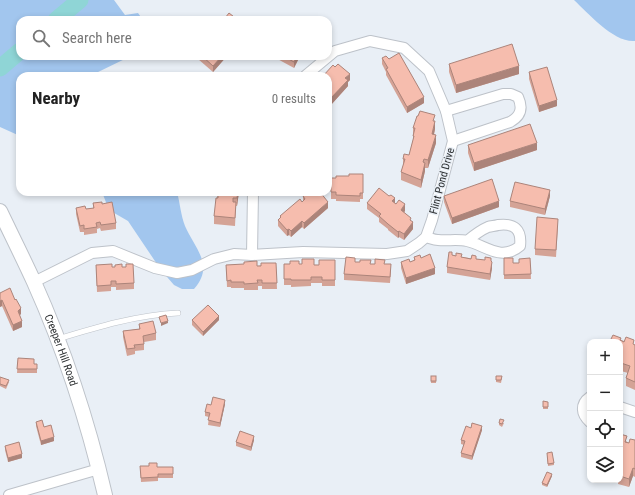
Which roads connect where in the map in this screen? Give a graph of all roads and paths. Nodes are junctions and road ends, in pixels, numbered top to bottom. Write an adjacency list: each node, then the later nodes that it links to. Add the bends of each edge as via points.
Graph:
1 (332, 53): 4 (street, Flint Pond Drive, via 370,41 404,48 429,71)
2 (323, 60): 3 (street, Flint Pond Drive)
3 (307, 72)
4 (446, 111): 5 (street, Flint Pond Drive); 5 (street, via 503,94 516,96 520,101 520,114 516,119)
5 (453, 141): 8 (street, Flint Pond Drive)
6 (253, 196): 10 (street)
7 (0, 211): 11 (street, Creeper Hill Road)
8 (426, 236): 9 (street, via 437,240); 10 (street, via 407,251 387,254)
9 (467, 241): 9 (street, via 492,251 507,252 514,251 520,246 521,238 514,226 505,224 489,226)
10 (252, 254): 11 (street, via 234,254 214,259 192,270 177,273 155,268 113,251 92,253)
11 (34, 282): 13 (street, Creeper Hill Road)
12 (178, 313): 13 (lane, via 129,320)
13 (57, 339): 18 (street, Creeper Hill Road, via 80,403)
14 (587, 399): 17 (street, via 582,410)
15 (623, 408): 16 (street)
16 (635, 412)
17 (587, 419)
18 (99, 469): 19 (street); 20 (street, Creeper Hill Road)
19 (9, 495)
20 (105, 495)

